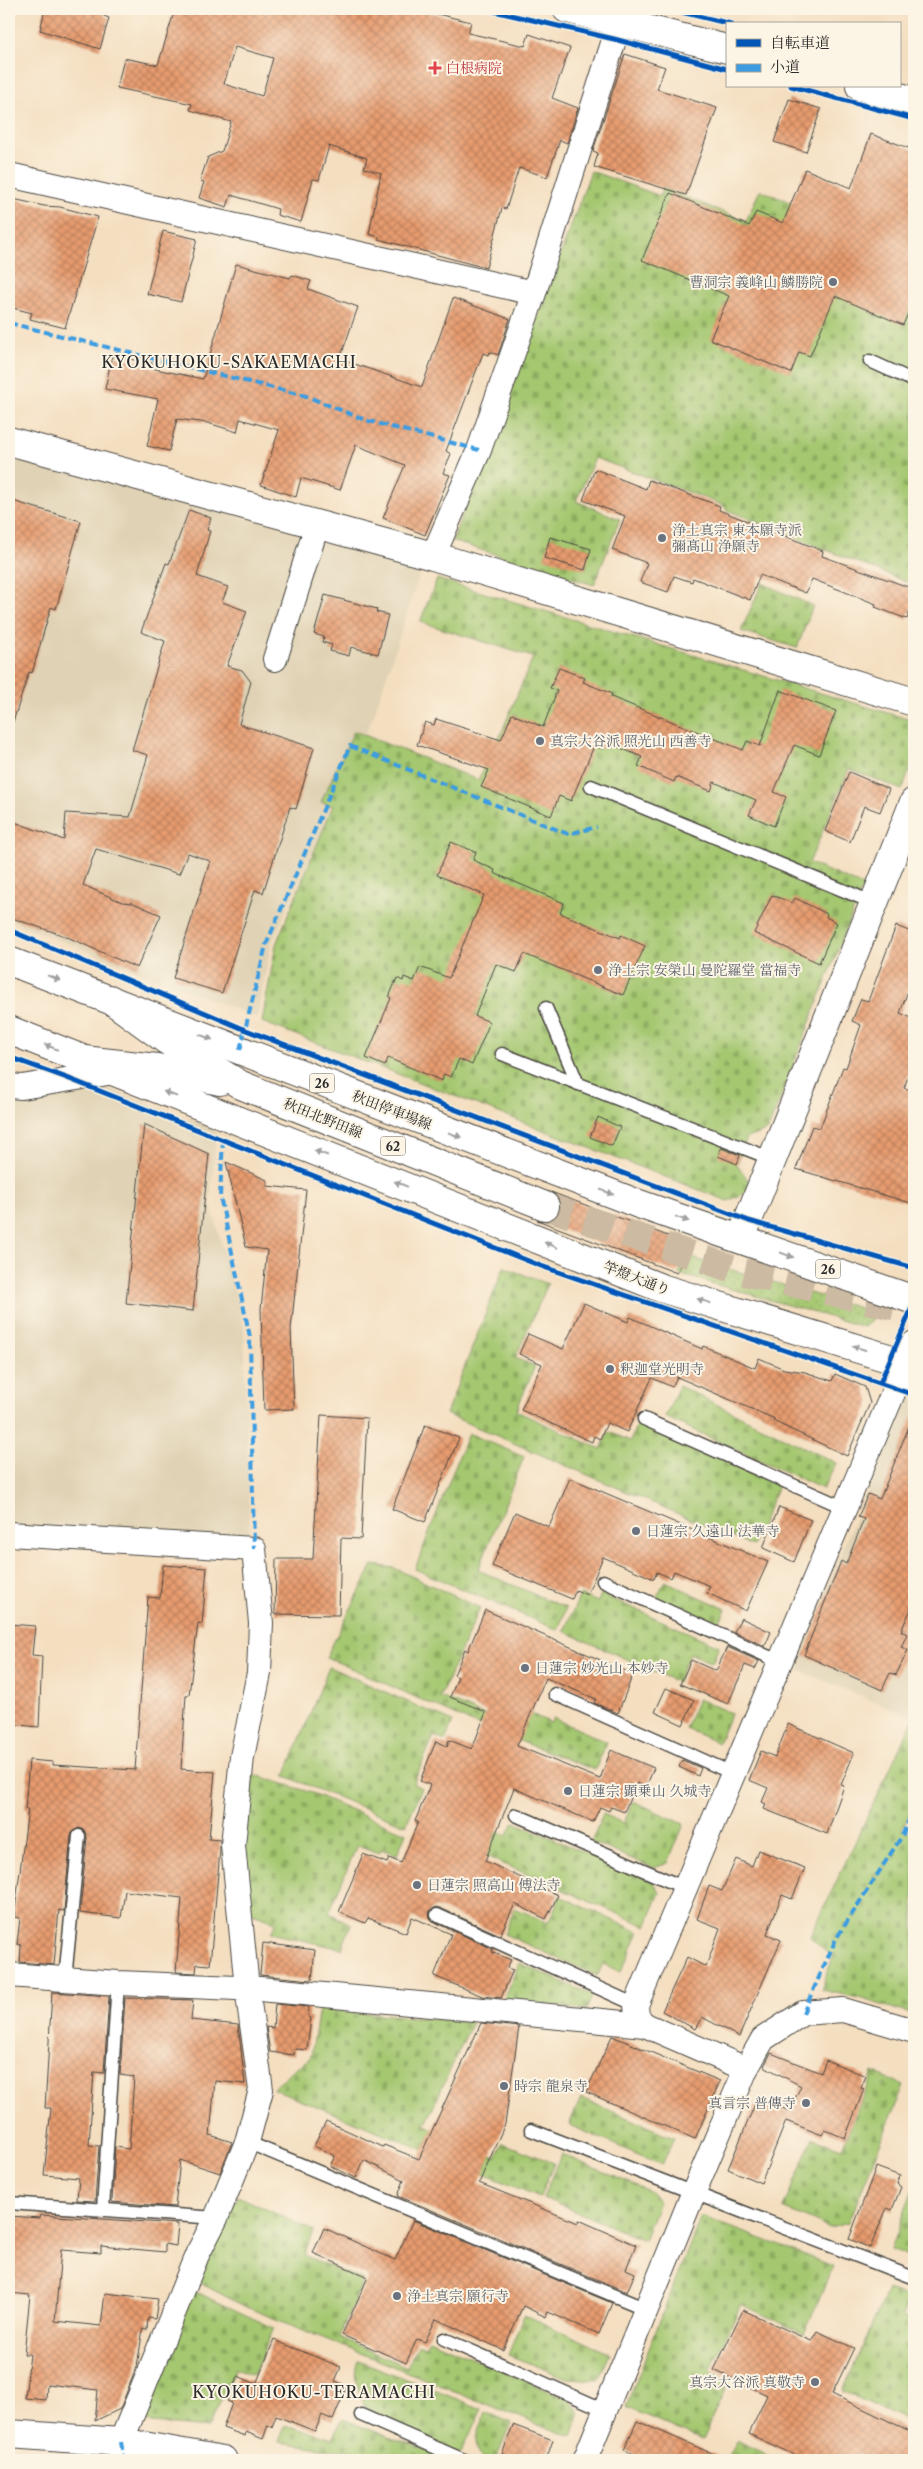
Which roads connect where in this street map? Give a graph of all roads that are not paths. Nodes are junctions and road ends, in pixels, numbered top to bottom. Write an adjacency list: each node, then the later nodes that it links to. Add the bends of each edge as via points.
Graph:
1 (567, 9): 2 (main road)
2 (620, 22): 3 (main road); 7 (street)
3 (726, 49)
4 (867, 88): 5 (main road)
5 (914, 101)
6 (9, 175): 7 (street)
7 (534, 292): 12 (street, via 479,450)
8 (870, 361): 9 (lane)
9 (914, 381)
10 (9, 441): 11 (main road)
11 (317, 525): 12 (main road); 13 (street)
12 (433, 556): 14 (main road)
13 (275, 658)
14 (914, 702)
15 (591, 786): 17 (lane)
16 (914, 802): 17 (main road)
17 (874, 903): 28 (main road)
18 (9, 961): 19 (main road, 秋田停車場線 / 26, one-way to 19)
19 (110, 1000): 26 (main road, 62, via 166,1040); 30 (main road, 秋田停車場線 / 26, one-way to 30, via 636,1203)
20 (546, 1008): 25 (lane)
21 (9, 1030): 23 (main road, one-way to 21)
22 (502, 1054): 25 (lane)
23 (83, 1060): 24 (main road); 26 (main road, 62, via 157,1068)
24 (114, 1072): 27 (street, via 22,1087); 32 (main road, 竿燈大通り, one-way to 24, via 661,1288)
25 (578, 1084): 28 (lane)
26 (241, 1085): 29 (main road, 秋田北野田線 / 62)
27 (9, 1086)
28 (772, 1160): 30 (main road)
29 (545, 1206)
30 (741, 1238): 31 (main road, 26, one-way to 31)
31 (914, 1300)
32 (911, 1357): 34 (street)
33 (644, 1419): 34 (lane)
34 (845, 1508): 37 (street)
35 (9, 1534): 47 (street, via 254,1549 262,1624 259,1674 242,1757 233,1845)
36 (603, 1581): 37 (lane)
37 (780, 1662): 39 (street)
38 (555, 1694): 39 (lane)
39 (734, 1774): 42 (street)
40 (516, 1815): 42 (lane)
41 (79, 1836): 45 (lane)
42 (685, 1888): 48 (street)
43 (438, 1915): 48 (lane)
44 (9, 1975): 45 (street)
45 (65, 1979): 46 (street)
46 (118, 1984): 47 (street); 55 (lane)
47 (246, 1988): 48 (street); 52 (street, via 261,2090)
48 (641, 2015): 50 (street)
49 (914, 2032): 50 (street, via 843,2010 803,2012 763,2039)
50 (746, 2069): 53 (street)
51 (531, 2130): 53 (lane)
52 (247, 2142): 56 (street); 58 (lane)
53 (692, 2194): 57 (lane); 58 (street)
54 (9, 2203): 55 (lane)
55 (102, 2209): 56 (lane)
56 (216, 2218): 63 (street, via 196,2255)
57 (914, 2278)
58 (646, 2309): 60 (street)
59 (444, 2339): 60 (lane)
60 (605, 2410): 66 (street)
61 (361, 2415): 65 (lane)
62 (9, 2434): 63 (main road)
63 (121, 2442): 64 (main road)
64 (223, 2460)
65 (464, 2460)
66 (585, 2460)

